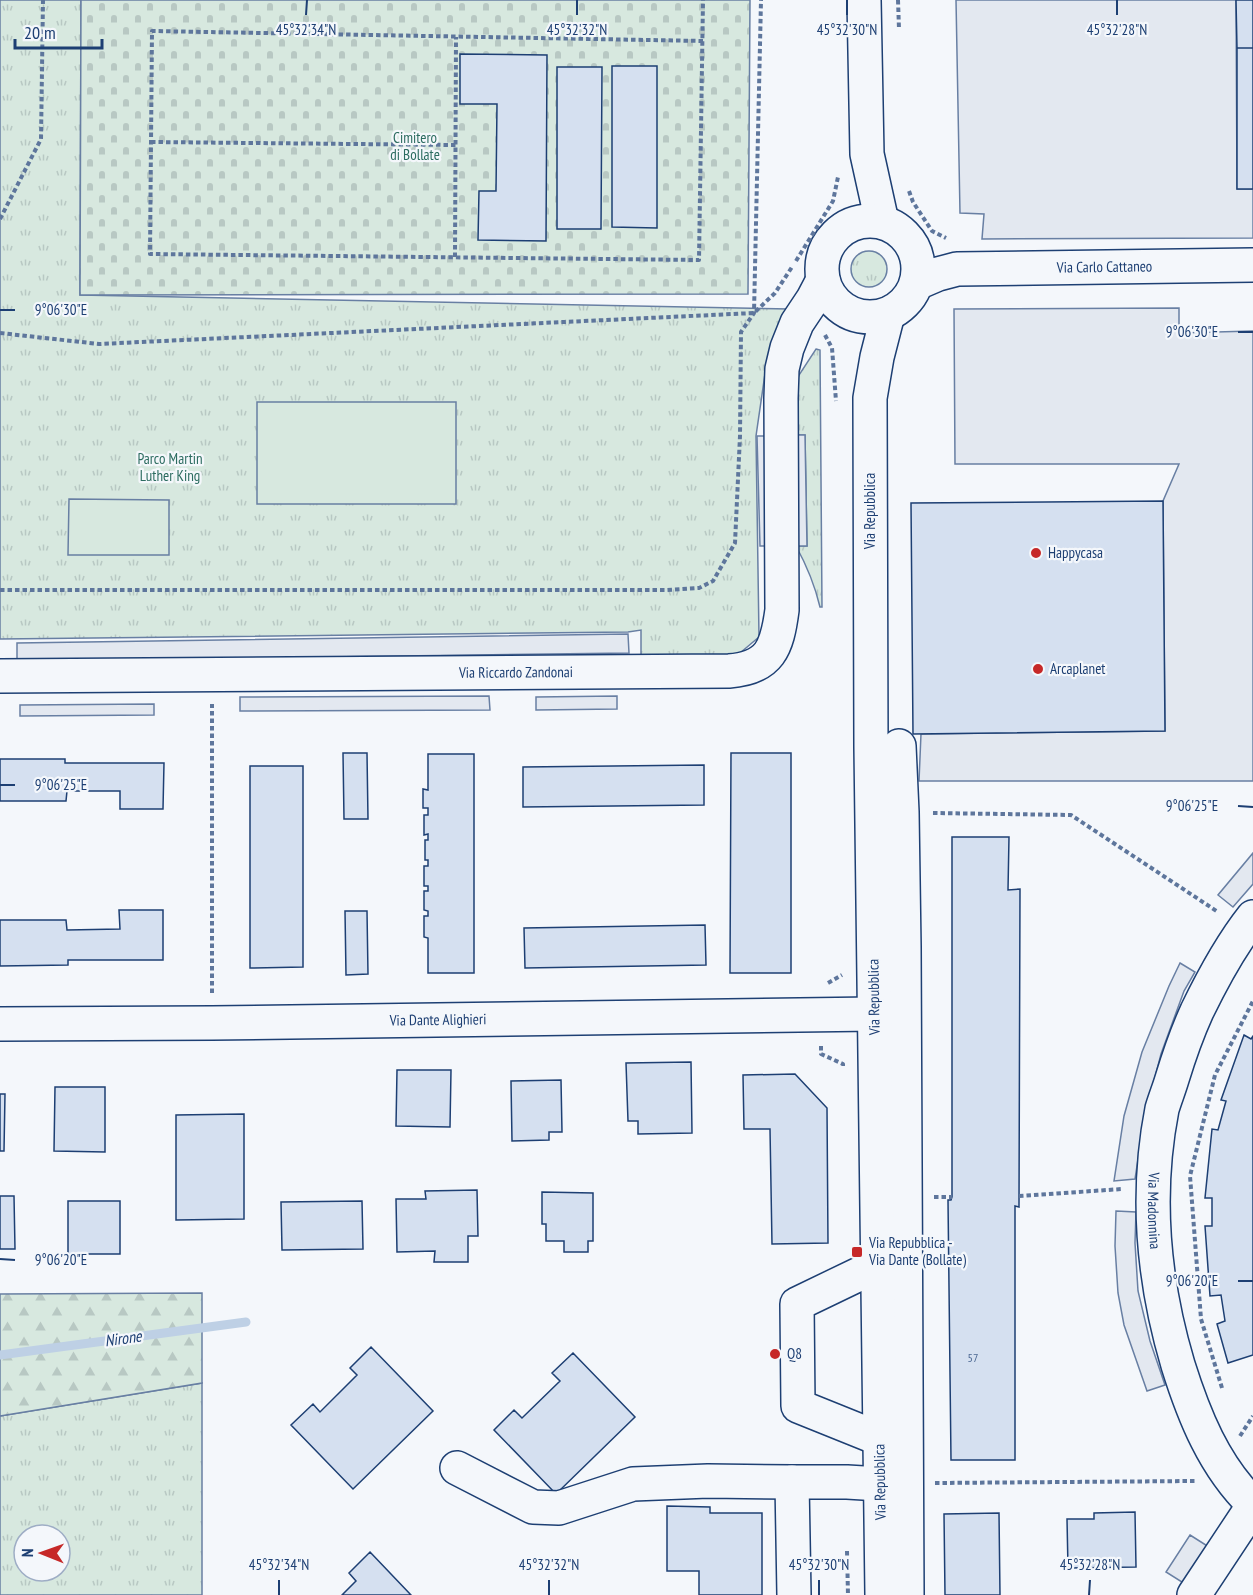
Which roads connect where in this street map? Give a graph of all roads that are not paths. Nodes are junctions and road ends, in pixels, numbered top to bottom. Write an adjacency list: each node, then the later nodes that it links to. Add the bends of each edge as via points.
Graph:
1 (864, 0): 2 (street)
2 (867, 223): 4 (street, via 896,228 908,239); 5 (street, via 837,233 822,262)
3 (1253, 266): 4 (street, Via Carlo Cattaneo, via 953,255 938,274)
4 (916, 268): 7 (street, via 911,296)
5 (823, 280): 6 (street, via 829,295); 8 (street, Via Riccardo Zandonai, via 787,348)
6 (844, 310): 7 (street, via 862,317); 8 (street, Via Riccardo Zandonai, via 801,352); 9 (street, Via Repubblica)
7 (888, 314): 9 (street, Via Repubblica)
8 (781, 398): 10 (street, Via Riccardo Zandonai, via 782,610 778,636 770,652 761,662 744,670)
9 (870, 398): 11 (street, Via Repubblica)
10 (0, 676)
11 (897, 747): 13 (street, Via Repubblica); 13 (street, via 902,812)
12 (1248, 923): 22 (street, Via Madonnina, via 1212,980 1185,1039 1163,1108 1153,1187 1153,1228 1168,1332 1188,1398 1208,1443 1231,1454 1244,1496)
13 (889, 947): 14 (street, Via Repubblica); 16 (street)
14 (874, 1014): 15 (street, Via Dante Alighieri); 16 (street, Via Repubblica)
15 (0, 1024)
16 (892, 1227): 17 (street, Via Repubblica); 18 (street)
17 (878, 1265): 18 (street, Via Repubblica); 19 (street, via 797,1304 798,1406)
18 (892, 1310): 19 (street, Via Repubblica)
19 (890, 1466): 21 (street, via 847,1482); 24 (street, Via Repubblica); 25 (street)
20 (457, 1468): 21 (street, via 533,1507 559,1508 633,1484)
21 (792, 1482): 23 (street)
22 (1253, 1505): 26 (street, Via Madonnina)
23 (794, 1595)
24 (882, 1595)
25 (907, 1595)
26 (1194, 1595)

